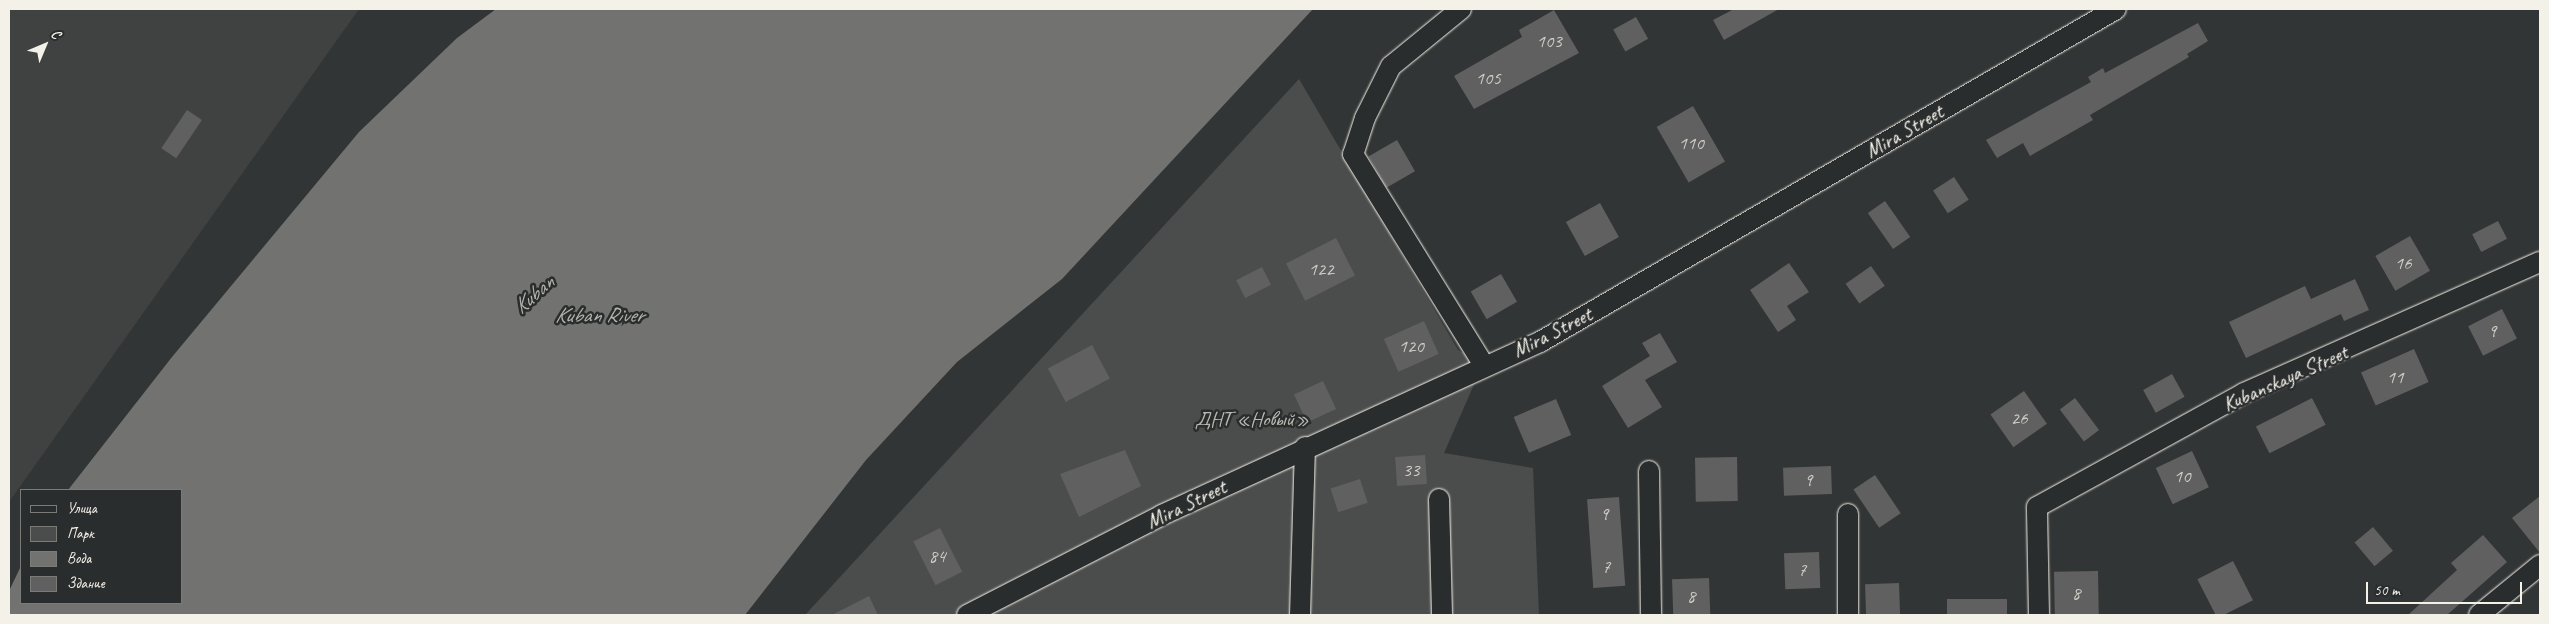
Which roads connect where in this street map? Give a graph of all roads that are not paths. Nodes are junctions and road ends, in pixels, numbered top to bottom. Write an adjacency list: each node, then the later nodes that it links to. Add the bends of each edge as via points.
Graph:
1 (1461, 9): 4 (street, via 1391,66 1365,118 1353,154)
2 (2116, 9): 4 (street, Mira Street, via 1540,342)
3 (2540, 262): 15 (street, Kubanskaya Street, via 2244,393 2037,507)
4 (1483, 364): 5 (street, Mira Street)
5 (1305, 448): 10 (street, Mira Street, via 1162,515); 11 (street)
6 (1648, 472): 13 (street)
7 (1439, 499): 12 (street)
8 (1848, 514): 14 (street)
9 (2540, 565): 16 (street)
10 (967, 615)
11 (1300, 615)
12 (1442, 615)
13 (1651, 615)
14 (1848, 615)
15 (2039, 615)
16 (2479, 615)

